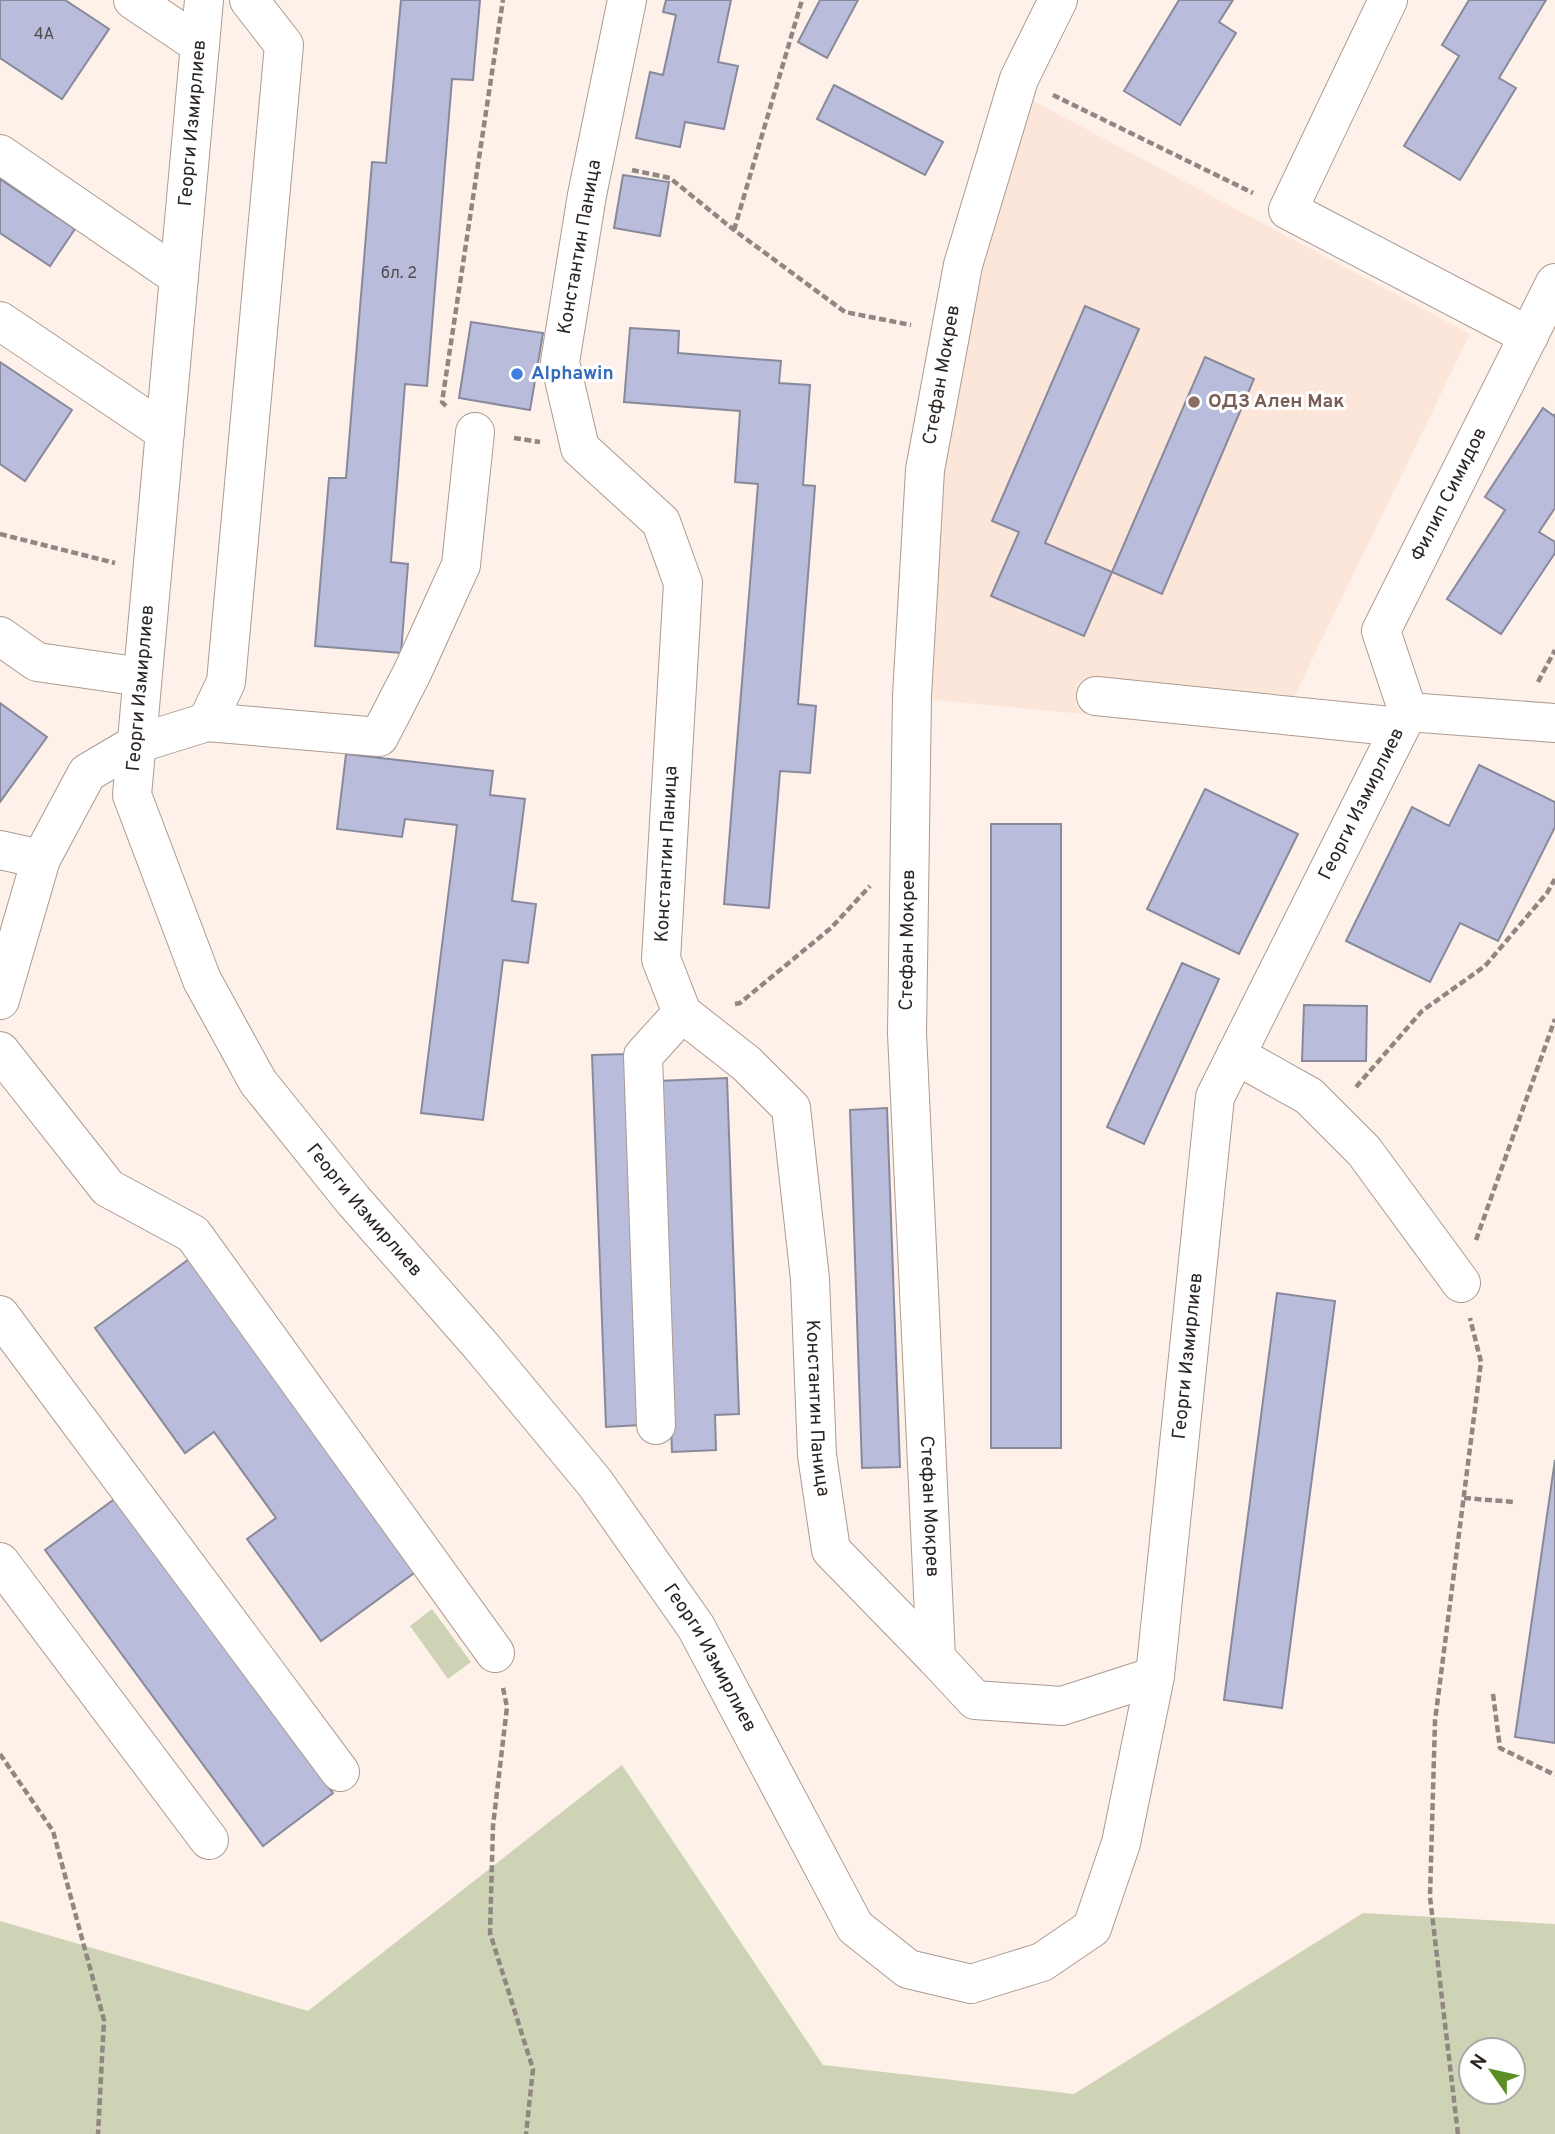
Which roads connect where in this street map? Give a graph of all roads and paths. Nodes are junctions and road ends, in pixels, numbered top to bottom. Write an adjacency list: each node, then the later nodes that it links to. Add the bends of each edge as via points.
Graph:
1 (133, 0): 9 (street)
2 (204, 0): 9 (street, Георги Измирлиев)
3 (248, 0): 29 (street, via 284,45 226,682)
4 (503, 0): 21 (path, via 442,402)
5 (627, 0): 12 (street, Константин Паница)
6 (802, 0): 14 (path)
7 (1058, 0): 10 (street, Стефан Мокрев)
8 (1388, 0): 13 (street)
9 (200, 45): 15 (street, Георги Измирлиев)
10 (1019, 79): 13 (path); 18 (street, Стефан Мокрев, via 963,265)
11 (0, 154): 15 (street)
12 (594, 162): 14 (path, via 670,178); 22 (street, Константин Паница, via 560,362)
13 (1288, 210): 19 (street)
14 (734, 230): 18 (path, via 845,312)
15 (179, 277): 20 (street, Георги Измирлиев)
16 (1555, 284): 19 (street, Филип Симидов)
17 (0, 321): 20 (street)
18 (950, 334): 32 (street, Стефан Мокрев, via 925,470 912,696)
19 (1528, 336): 28 (street, Филип Симидов, via 1381,631)
20 (165, 432): 24 (street, Георги Измирлиев)
21 (475, 432): 22 (path); 29 (street, via 461,565 379,737)
22 (580, 448): 37 (street, Константин Паница, via 661,522 683,583 661,959)
23 (0, 534): 24 (path)
24 (152, 572): 26 (street, Георги Измирлиев)
25 (0, 636): 26 (street, via 37,662)
26 (142, 677): 31 (street, Георги Измирлиев)
27 (1097, 696): 28 (street)
28 (1404, 720): 30 (street); 40 (street, Георги Измирлиев)
29 (207, 722): 31 (street)
30 (1555, 723)
31 (136, 744): 34 (street, via 87,773); 50 (street, Георги Измирлиев, via 132,795 202,980 258,1082 595,1483 696,1627 855,1927 908,1969 971,1984 1042,1962 1092,1928 1121,1843)
32 (910, 843): 37 (path, via 831,928 740,1003); 49 (street, Стефан Мокрев, via 907,1033)
33 (0, 850): 34 (street)
34 (41, 859): 36 (street)
35 (1555, 879): 41 (path, via 1485,967 1422,1011)
36 (0, 1000)
37 (682, 1013): 44 (street, via 643,1056); 49 (street, Константин Паница, via 747,1064 791,1108 810,1279 817,1455 831,1550)
38 (1555, 1019): 42 (path)
39 (0, 1051): 48 (street, via 108,1188 193,1234)
40 (1236, 1055): 41 (street, via 1309,1096); 50 (street, Георги Измирлиев, via 1215,1097)
41 (1330, 1116): 42 (street, via 1364,1151)
42 (1461, 1283): 45 (path, via 1481,1362)
43 (0, 1314): 53 (street)
44 (656, 1425)
45 (1464, 1498): 46 (path); 58 (path, via 1435,1721 1430,1898)
46 (1514, 1502)
47 (0, 1562): 55 (street)
48 (495, 1653): 57 (path, via 507,1707 493,1826 490,1933 533,2069)
49 (936, 1658): 50 (street, via 975,1700 1062,1706)
50 (1155, 1676)
51 (1493, 1694): 54 (path, via 1500,1748)
52 (0, 1754): 56 (path, via 53,1831 104,2020)
53 (340, 1772)
54 (1555, 1775)
55 (209, 1840)
56 (98, 2134)
57 (526, 2134)
58 (1458, 2134)

